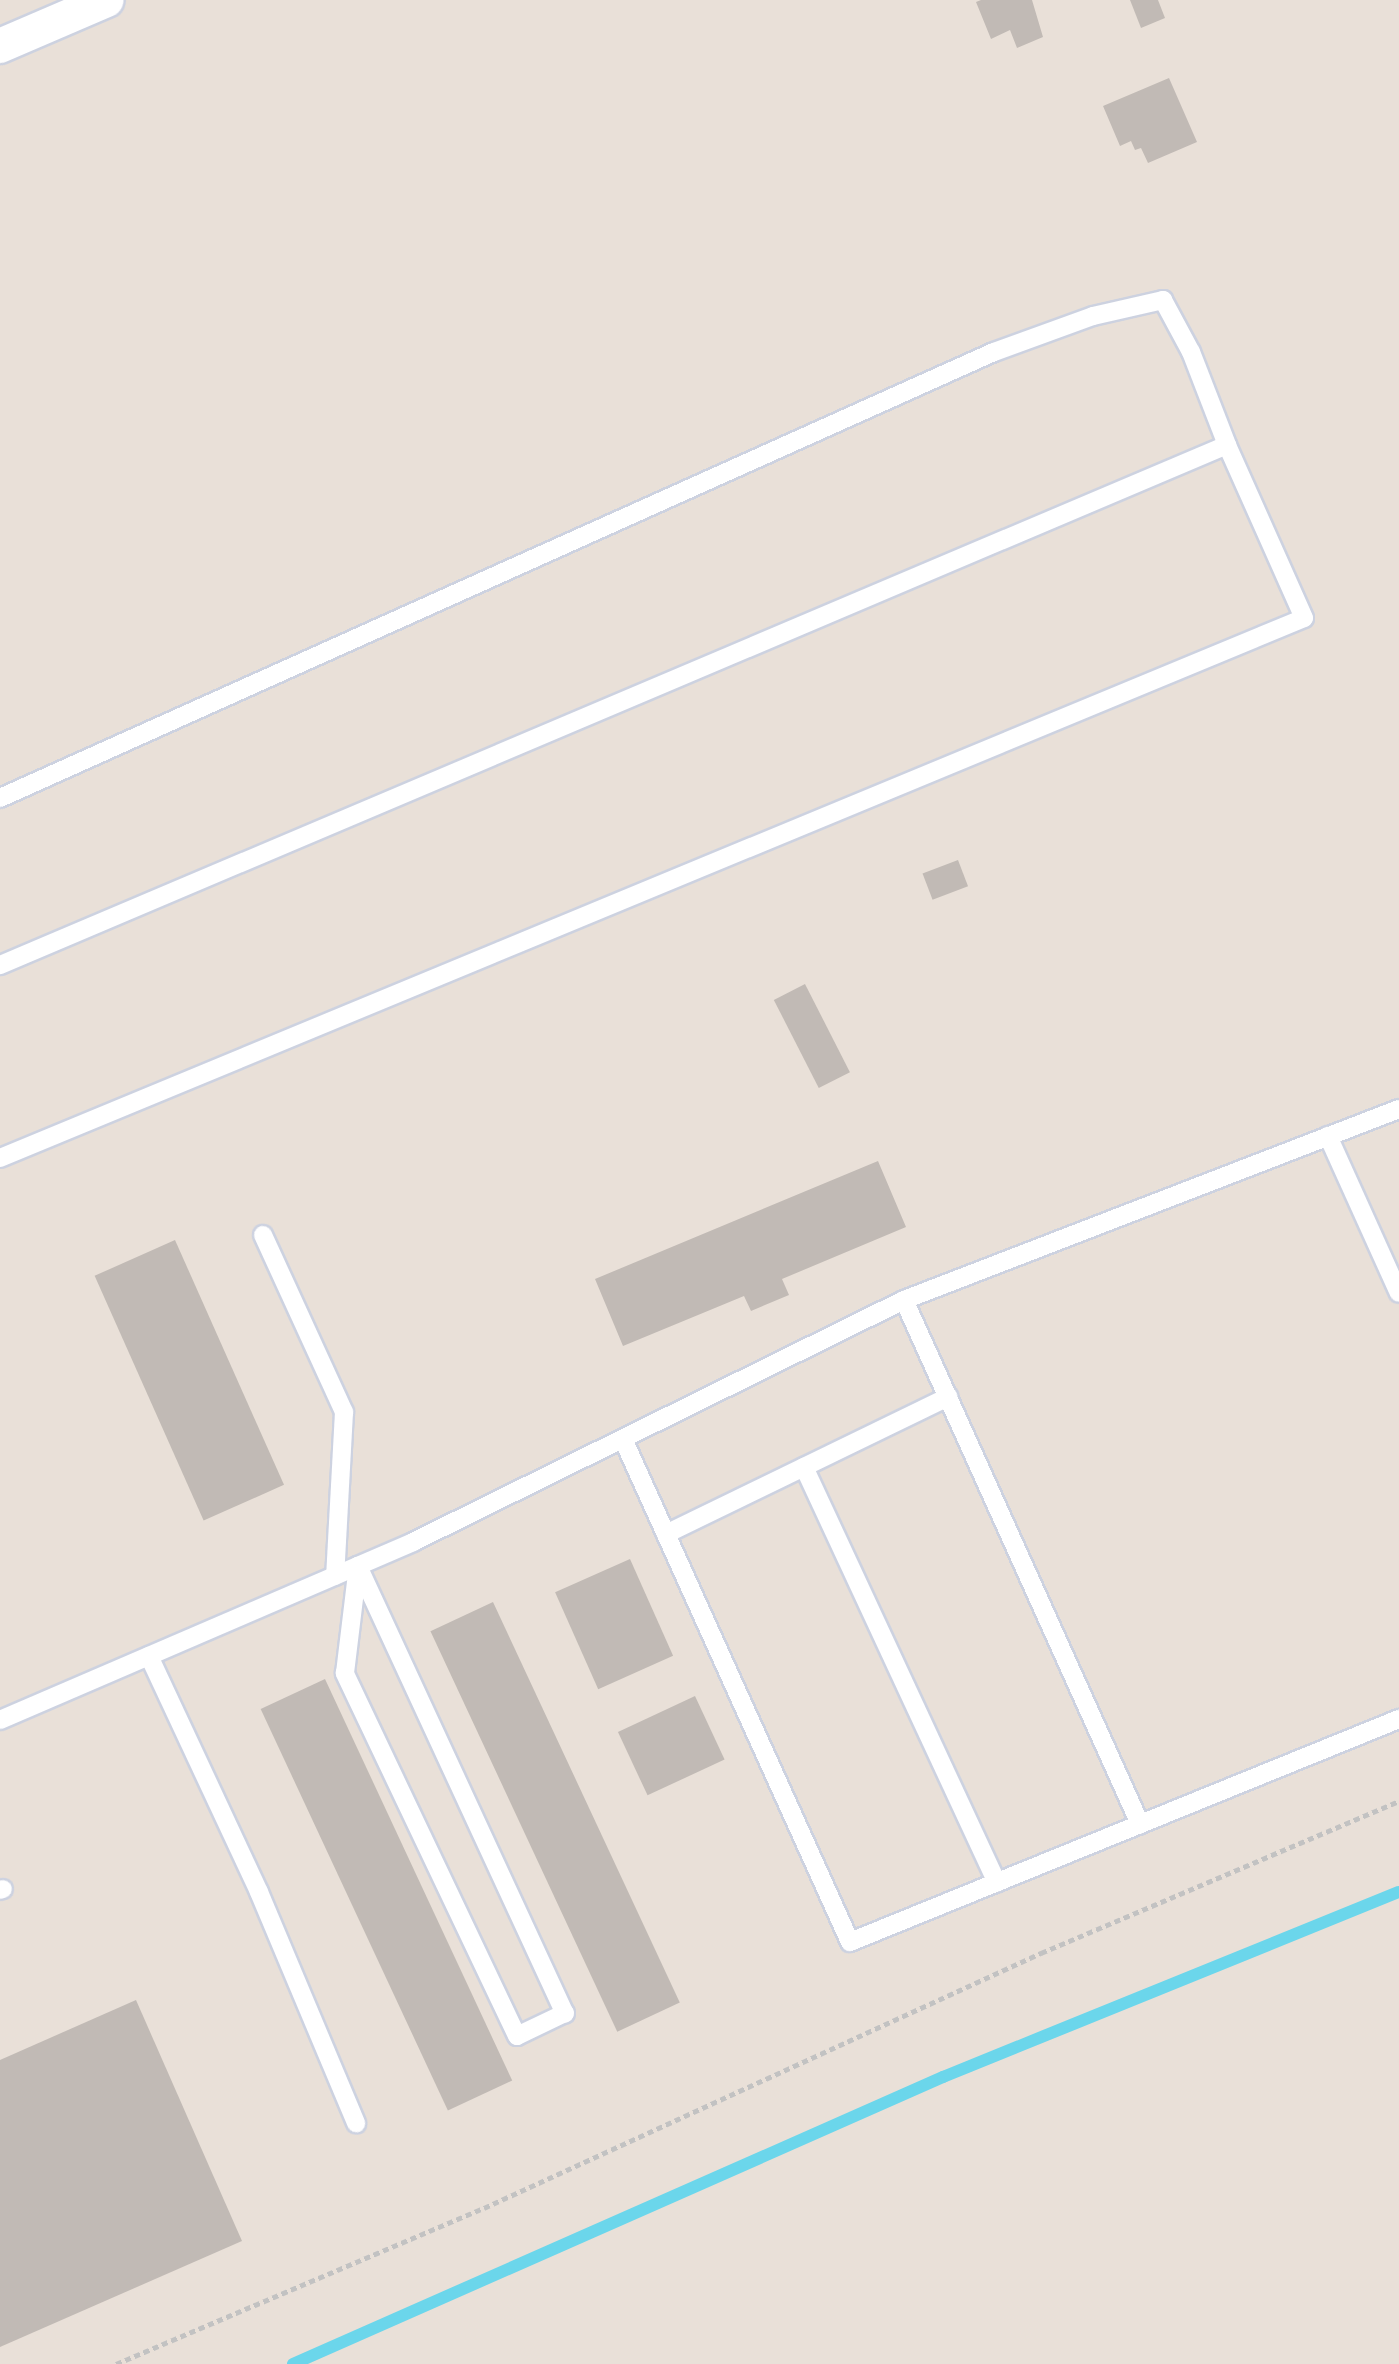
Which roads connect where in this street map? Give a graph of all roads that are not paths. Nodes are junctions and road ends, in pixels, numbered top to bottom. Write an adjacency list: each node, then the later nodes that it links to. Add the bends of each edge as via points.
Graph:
1 (107, 0): 2 (street)
2 (0, 46)
3 (1227, 445): 4 (lane, via 1191,352 1163,300 1093,316 994,352); 5 (lane); 8 (lane, via 1304,618)
4 (0, 798)
5 (0, 965)
6 (1399, 1109): 7 (lane)
7 (1328, 1136): 10 (lane); 11 (lane)
8 (0, 1158)
9 (263, 1235): 17 (lane, via 344,1412)
10 (1399, 1293)
11 (904, 1300): 12 (lane); 13 (lane)
12 (948, 1397): 14 (lane); 21 (lane)
13 (623, 1439): 15 (lane); 16 (lane)
14 (804, 1467): 15 (lane); 22 (lane)
15 (666, 1534): 22 (lane, via 850,1942)
16 (358, 1566): 16 (lane, via 565,2013 517,2036 345,1673); 17 (lane)
17 (335, 1576): 18 (lane)
18 (149, 1656): 20 (lane); 23 (lane, via 259,1892)
19 (1399, 1719): 21 (lane)
20 (0, 1720)
21 (1140, 1824): 22 (lane)
22 (997, 1882)
23 (356, 2123)

